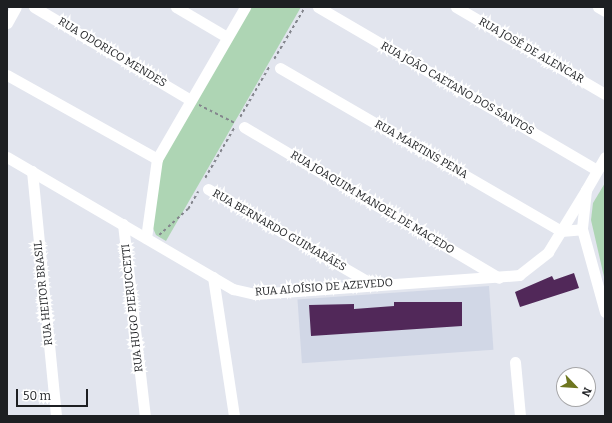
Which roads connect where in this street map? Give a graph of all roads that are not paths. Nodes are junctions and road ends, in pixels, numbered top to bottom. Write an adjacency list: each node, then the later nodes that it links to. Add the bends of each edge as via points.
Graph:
1 (16, 7): 9 (street)
2 (34, 7): 14 (street, RUA ODORICO MENDES)
3 (176, 7): 10 (street)
4 (245, 7): 10 (street)
5 (318, 7): 19 (street, RUA JOÃO CAETANO DOS SANTOS)
6 (456, 7): 13 (street, RUA JOSÉ DE ALENCAR)
7 (598, 7): 8 (street)
8 (605, 11)
9 (7, 23)
10 (227, 37): 14 (street)
11 (280, 68): 25 (street, RUA MARTINS PENA)
12 (7, 75): 18 (street)
13 (605, 94)
14 (189, 99): 18 (street)
15 (240, 126): 28 (street, RUA JOAQUIM MANOEL DE MACEDO)
16 (7, 157): 20 (street, RUA ALOÍSIO DE AZEVEDO)
17 (605, 157): 19 (street, RUA ALOÍSIO DE AZEVEDO)
18 (157, 159): 26 (street)
19 (597, 170): 22 (street, RUA ALOÍSIO DE AZEVEDO)
20 (32, 171): 23 (street, RUA ALOÍSIO DE AZEVEDO); 32 (street, RUA HEITOR BRASIL)
21 (203, 187): 29 (street, RUA BERNARDO GUIMARÃES)
22 (586, 190): 24 (street); 25 (street, RUA ALOÍSIO DE AZEVEDO)
23 (123, 224): 26 (street, RUA ALOÍSIO DE AZEVEDO); 33 (street, RUA HUGO PIERUCCETTI)
24 (582, 229): 25 (street); 30 (street)
25 (561, 231): 28 (street, RUA ALOÍSIO DE AZEVEDO, via 548,252 528,271)
26 (149, 240): 27 (street, RUA ALOÍSIO DE AZEVEDO)
27 (213, 277): 29 (street, RUA ALOÍSIO DE AZEVEDO, via 234,289 255,294); 34 (street)
28 (500, 278): 29 (street, RUA ALOÍSIO DE AZEVEDO)
29 (372, 284)
30 (605, 312)
31 (516, 362): 35 (street)
32 (56, 416)
33 (145, 416)
34 (234, 416)
35 (520, 416)

